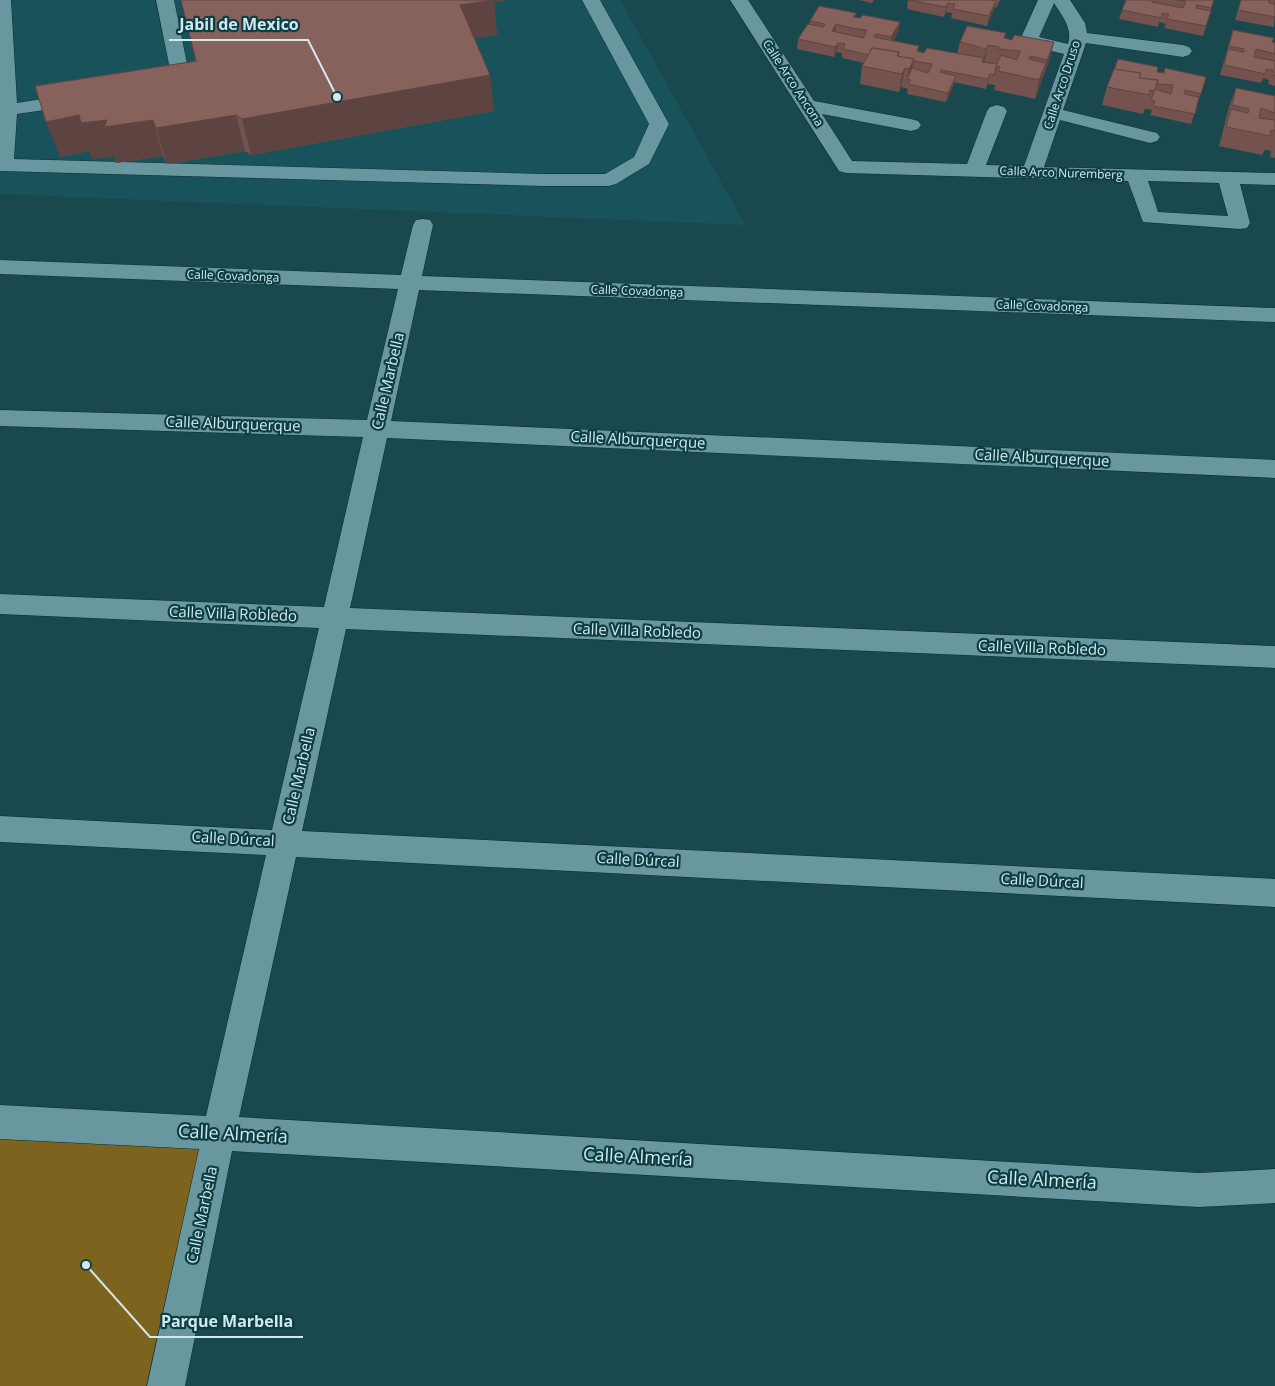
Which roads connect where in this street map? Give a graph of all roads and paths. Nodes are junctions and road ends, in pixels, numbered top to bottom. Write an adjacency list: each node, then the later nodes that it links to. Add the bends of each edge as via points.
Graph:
1 (2, 0): 12 (street)
2 (165, 0): 9 (street, via 182,83)
3 (591, 0): 17 (street, via 659,124 642,160 609,180)
4 (739, 0): 11 (street, Calle Arco Ancona)
5 (1047, 0): 7 (street, via 1029,40)
6 (1061, 0): 7 (street, Calle Arco Druso, via 1076,23)
7 (1077, 44): 8 (street); 14 (street, Calle Arco Druso)
8 (1183, 51)
9 (148, 88)
10 (95, 96): 12 (street)
11 (807, 106): 15 (street); 18 (street, Calle Arco Ancona)
12 (8, 110): 17 (street)
13 (997, 111): 19 (street)
14 (1053, 113): 16 (street); 20 (street, Calle Arco Druso)
15 (911, 125)
16 (1150, 137)
17 (2, 165)
18 (846, 167): 19 (street, Calle Arco Nuremberg)
19 (974, 171): 20 (street, Calle Arco Nuremberg)
20 (1032, 172): 21 (street, Calle Arco Nuremberg)
21 (1136, 175): 22 (street, Calle Arco Nuremberg); 22 (street, via 1150,218 1240,223)
22 (1228, 178): 23 (street, Calle Arco Nuremberg)
23 (1275, 179)
24 (423, 225): 26 (street, Calle Marbella)
25 (0, 268): 26 (street, Calle Covadonga)
26 (409, 283): 27 (street, Calle Covadonga); 29 (street, Calle Marbella)
27 (1275, 315)
28 (0, 418): 29 (street, Calle Alburquerque)
29 (377, 428): 30 (street, Calle Alburquerque); 32 (street, Calle Marbella)
30 (1275, 469)
31 (0, 604): 32 (street, Calle Villa Robledo)
32 (334, 618): 33 (street, Calle Villa Robledo); 35 (street, Calle Marbella)
33 (1275, 658)
34 (0, 828): 35 (street, Calle Dúrcal)
35 (284, 842): 36 (street, Calle Dúrcal); 38 (street, Calle Marbella)
36 (1275, 893)
37 (0, 1122): 38 (street, Calle Almería)
38 (219, 1132): 39 (street, Calle Almería, via 1199,1190); 40 (street, Calle Marbella)
39 (1275, 1186)
40 (166, 1386)

